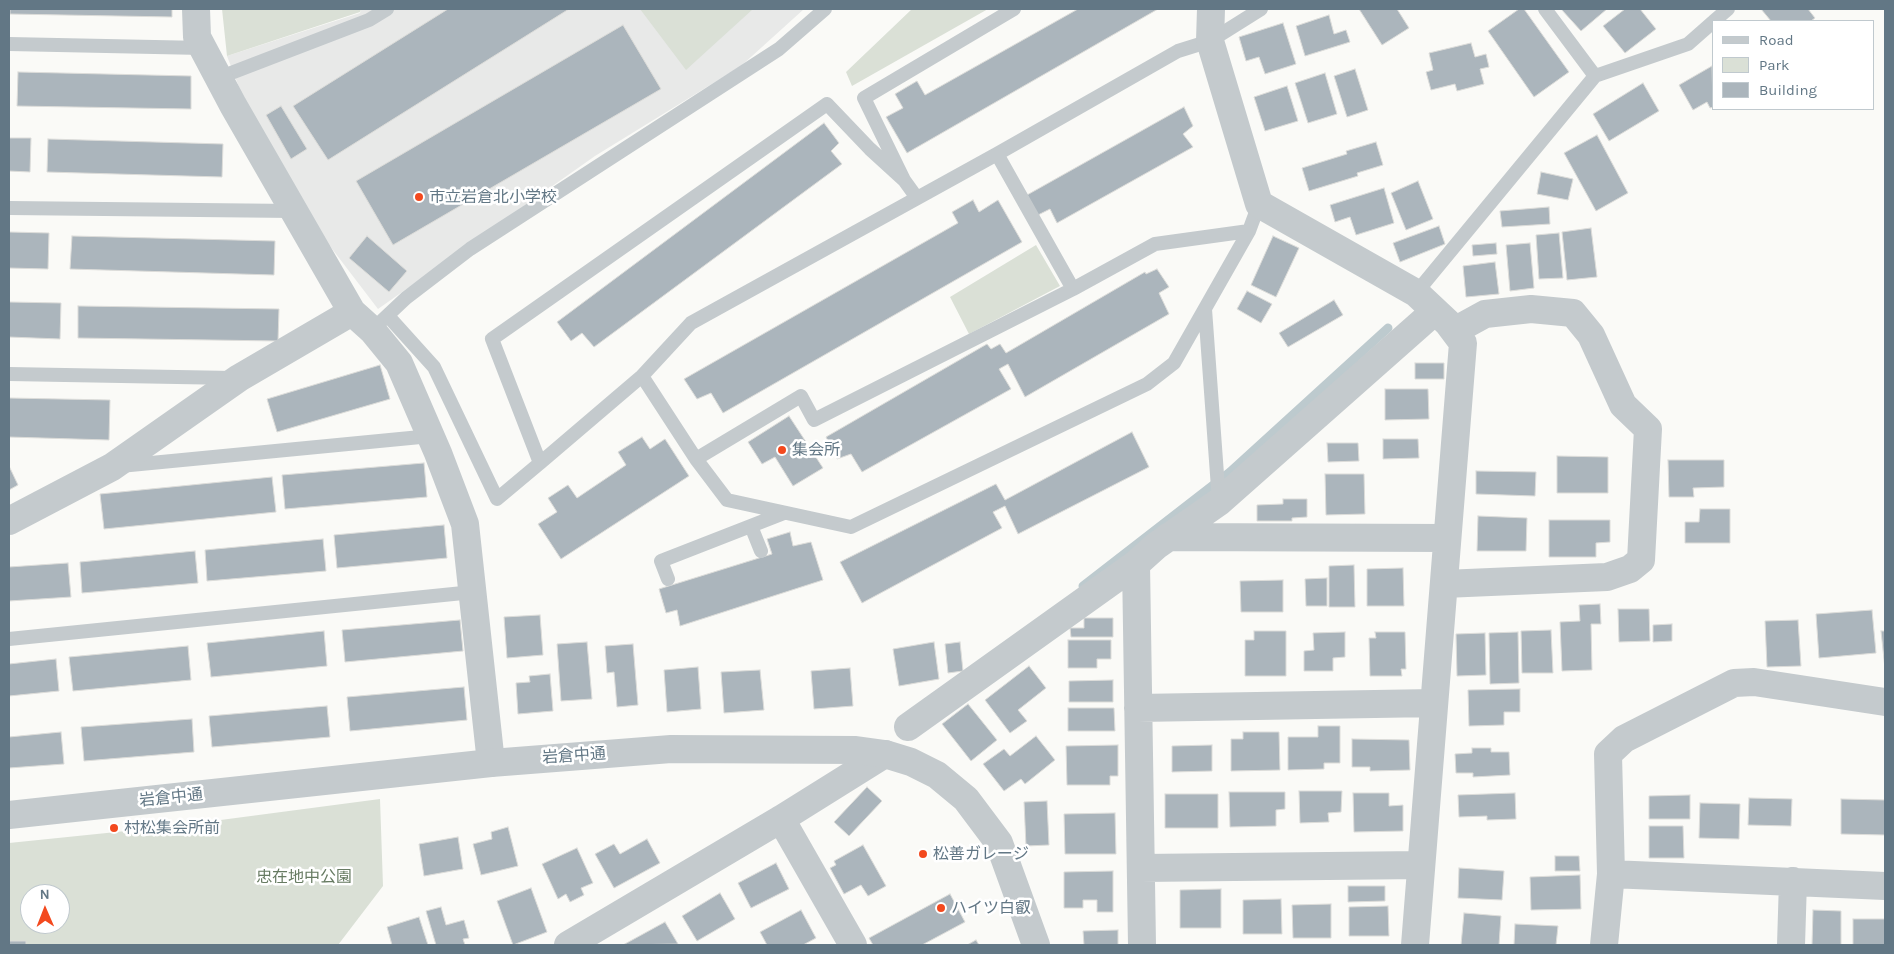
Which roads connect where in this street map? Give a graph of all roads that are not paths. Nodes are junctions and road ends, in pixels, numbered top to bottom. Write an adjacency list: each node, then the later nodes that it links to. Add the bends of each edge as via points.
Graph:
1 (196, 9): 13 (street, via 197,37)
2 (387, 9): 15 (lane, via 370,20)
3 (824, 9): 27 (lane, via 779,49 470,249 406,298)
4 (1014, 9): 17 (lane, via 864,98)
5 (1211, 9): 11 (street)
6 (1261, 9): 11 (lane)
7 (1545, 9): 14 (lane)
8 (1728, 9): 9 (lane)
9 (1715, 20)
10 (1712, 23): 14 (lane, via 1688,44)
11 (1210, 41): 16 (lane, via 1178,51); 19 (street)
12 (9, 44): 13 (lane)
13 (203, 48): 15 (street)
14 (1595, 76): 24 (lane)
15 (218, 78): 21 (street)
16 (997, 154): 18 (lane); 23 (lane)
17 (904, 180): 18 (lane); 34 (lane, via 827,104 492,340)
18 (917, 198): 30 (lane, via 691,323)
19 (1259, 204): 22 (lane); 24 (street)
20 (9, 208): 21 (lane)
21 (294, 211): 26 (street)
22 (1249, 231): 23 (lane, via 1155,244); 25 (lane)
23 (1073, 289): 33 (lane, via 814,420 801,396)
24 (1425, 302): 28 (street); 36 (street)
25 (1204, 309): 36 (lane); 37 (lane, via 1174,363 1129,393 851,527)
26 (352, 312): 27 (street); 31 (street)
27 (380, 323): 32 (street); 34 (lane, via 434,367 497,499)
28 (1454, 331): 41 (street, via 1463,343); 45 (street, via 1485,314 1531,309 1573,313 1591,335 1623,405 1648,429 1641,560 1630,569 1607,577)
29 (9, 374): 31 (lane)
30 (642, 376): 33 (lane); 34 (lane)
31 (238, 378): 35 (street)
32 (431, 436): 35 (lane); 46 (street, via 465,524)
33 (696, 459): 37 (lane, via 727,500)
34 (540, 463)
35 (112, 467): 38 (street)
36 (1217, 489): 40 (street)
37 (785, 513): 39 (lane)
38 (9, 521)
39 (751, 526): 42 (lane); 44 (lane, via 661,560)
40 (1168, 537): 41 (street); 43 (street)
41 (1447, 538): 45 (street)
42 (761, 551)
43 (1136, 564): 50 (street); 51 (street)
44 (668, 579)
45 (1444, 584): 49 (street)
46 (473, 592): 47 (lane); 53 (street)
47 (9, 639)
48 (1885, 702): 58 (street, via 1754,682 1734,683 1624,739 1608,754)
49 (1434, 704): 50 (street); 56 (street)
50 (1138, 708): 57 (street)
51 (908, 727)
52 (885, 754): 53 (street, 岩倉中通, via 818,749 671,749); 55 (street); 63 (street, 岩倉中通, via 938,775 966,799 999,843)
53 (491, 763): 54 (street, 岩倉中通)
54 (9, 815)
55 (781, 819): 61 (street); 62 (street)
56 (1421, 865): 57 (street); 65 (street)
57 (1141, 868): 64 (street)
58 (1611, 874): 59 (street); 66 (street)
59 (1793, 881): 60 (street); 67 (street)
60 (1885, 886)
61 (568, 945)
62 (853, 945)
63 (1036, 945)
64 (1142, 945)
65 (1415, 945)
66 (1604, 945)
67 (1791, 945)

